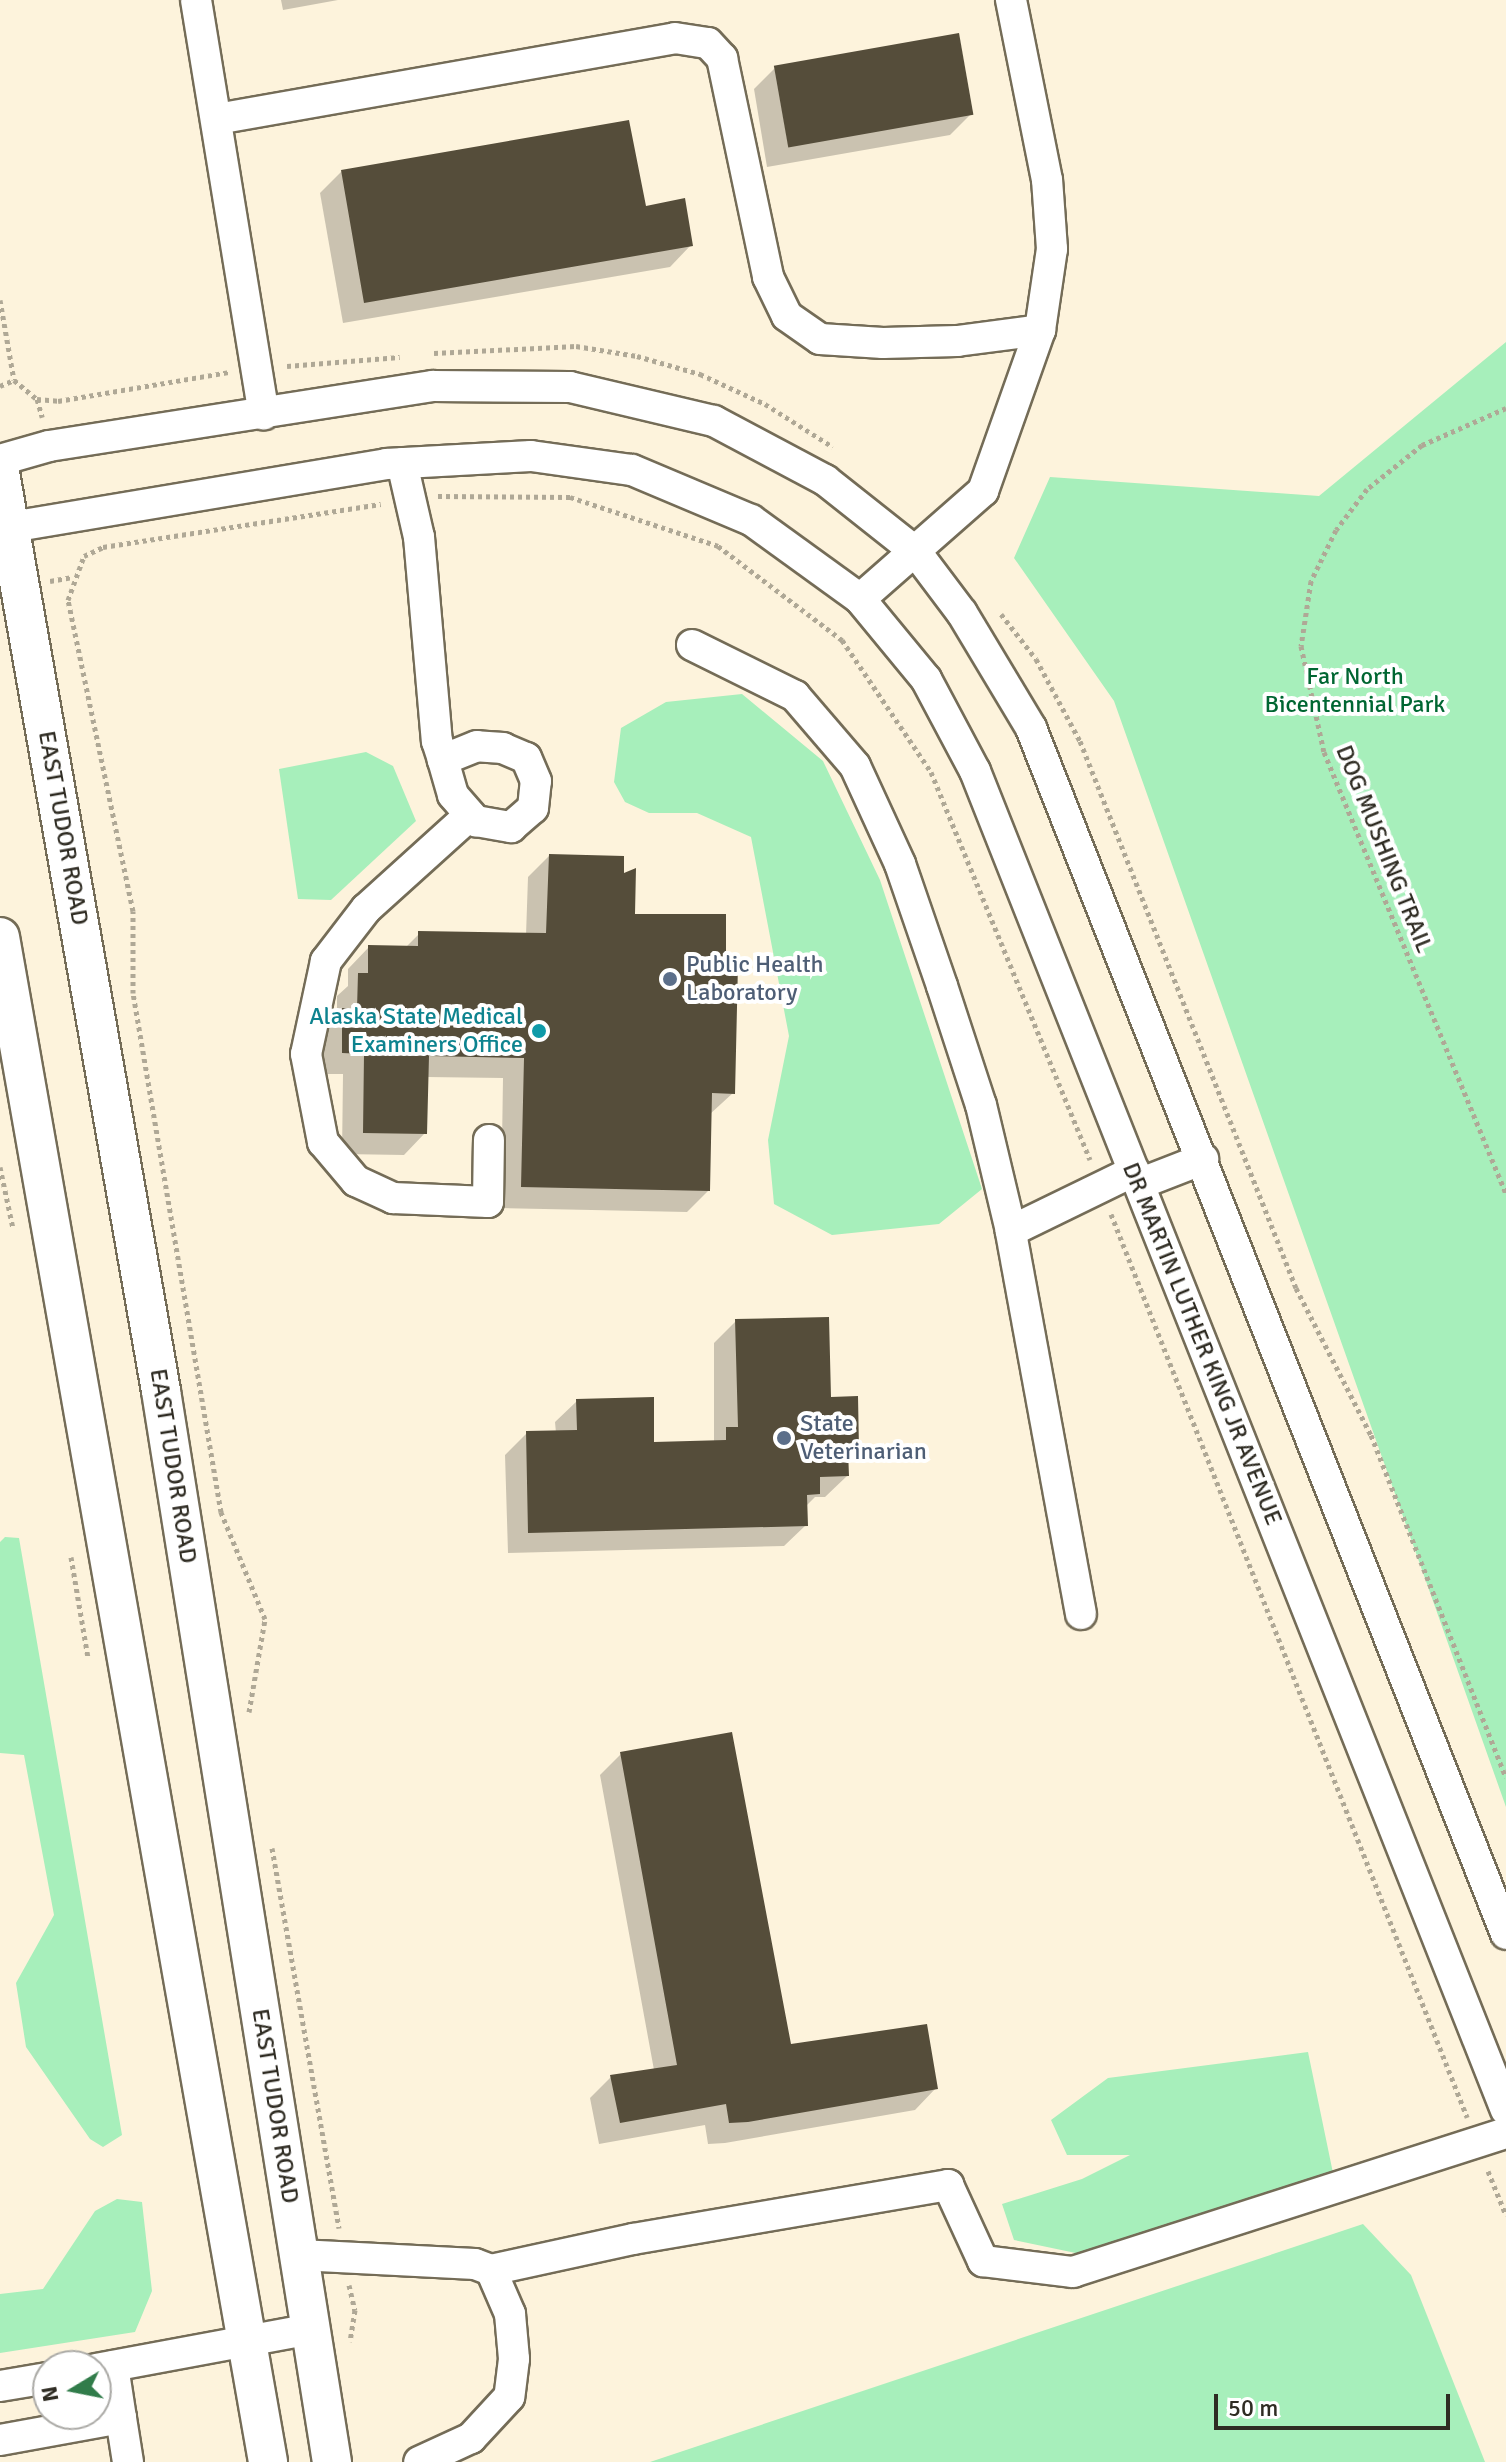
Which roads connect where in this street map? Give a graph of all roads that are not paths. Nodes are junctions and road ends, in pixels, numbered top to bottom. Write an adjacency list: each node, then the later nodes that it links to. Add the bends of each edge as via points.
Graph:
1 (196, 0): 3 (street)
2 (1011, 0): 4 (street, via 1047,180 1052,249)
3 (217, 119): 4 (street, via 675,38 708,43 722,58 768,277 787,316 820,339 883,343 957,341); 5 (street)
4 (1040, 330): 10 (street, via 983,491)
5 (264, 414): 6 (street, via 49,446); 10 (street, via 433,386 570,387 714,421 825,480)
6 (0, 460)
7 (402, 463): 9 (street, DR MARTIN LUTHER KING JR AVENUE); 11 (street, DR MARTIN LUTHER KING JR AVENUE, via 531,456 632,470 751,520); 13 (street, via 419,537 428,676)
8 (0, 473): 9 (main road, EAST TUDOR ROAD)
9 (6, 528): 24 (main road, EAST TUDOR ROAD, via 161,1391)
10 (916, 552): 11 (street); 17 (street, via 962,613 1031,728)
11 (860, 599): 18 (street, DR MARTIN LUTHER KING JR AVENUE, via 926,679 975,771)
12 (692, 645): 19 (street, via 795,696 855,766 900,864 942,986 981,1105)
13 (443, 760): 14 (street, via 453,795); 14 (street, via 477,746 503,748 526,758 536,781 533,808 511,827 476,821)
14 (470, 815): 16 (street, via 366,909 326,961 306,1054 323,1142 356,1181 393,1198 488,1202)
15 (0, 937): 27 (main road)
16 (489, 1140)
17 (1203, 1159): 18 (street); 21 (street)
18 (1136, 1178): 19 (street); 22 (street, DR MARTIN LUTHER KING JR AVENUE)
19 (1011, 1231): 20 (street)
20 (1081, 1614)
21 (1506, 1934)
22 (1506, 2110)
23 (1506, 2133): 25 (street, via 1073,2272 983,2261 948,2185 633,2239)
24 (299, 2255): 25 (street, via 475,2264); 26 (main road, EAST TUDOR ROAD)
25 (491, 2270): 37 (street, via 510,2314 514,2359 509,2397 471,2438)
26 (311, 2329): 27 (street); 36 (main road, EAST TUDOR ROAD)
27 (247, 2342): 28 (street); 35 (main road)
28 (112, 2366)
29 (32, 2381): 30 (street)
30 (0, 2386)
31 (112, 2391): 32 (street)
32 (121, 2418): 33 (street); 34 (street)
33 (0, 2440)
34 (128, 2462)
35 (268, 2462)
36 (332, 2462)
37 (419, 2462)

